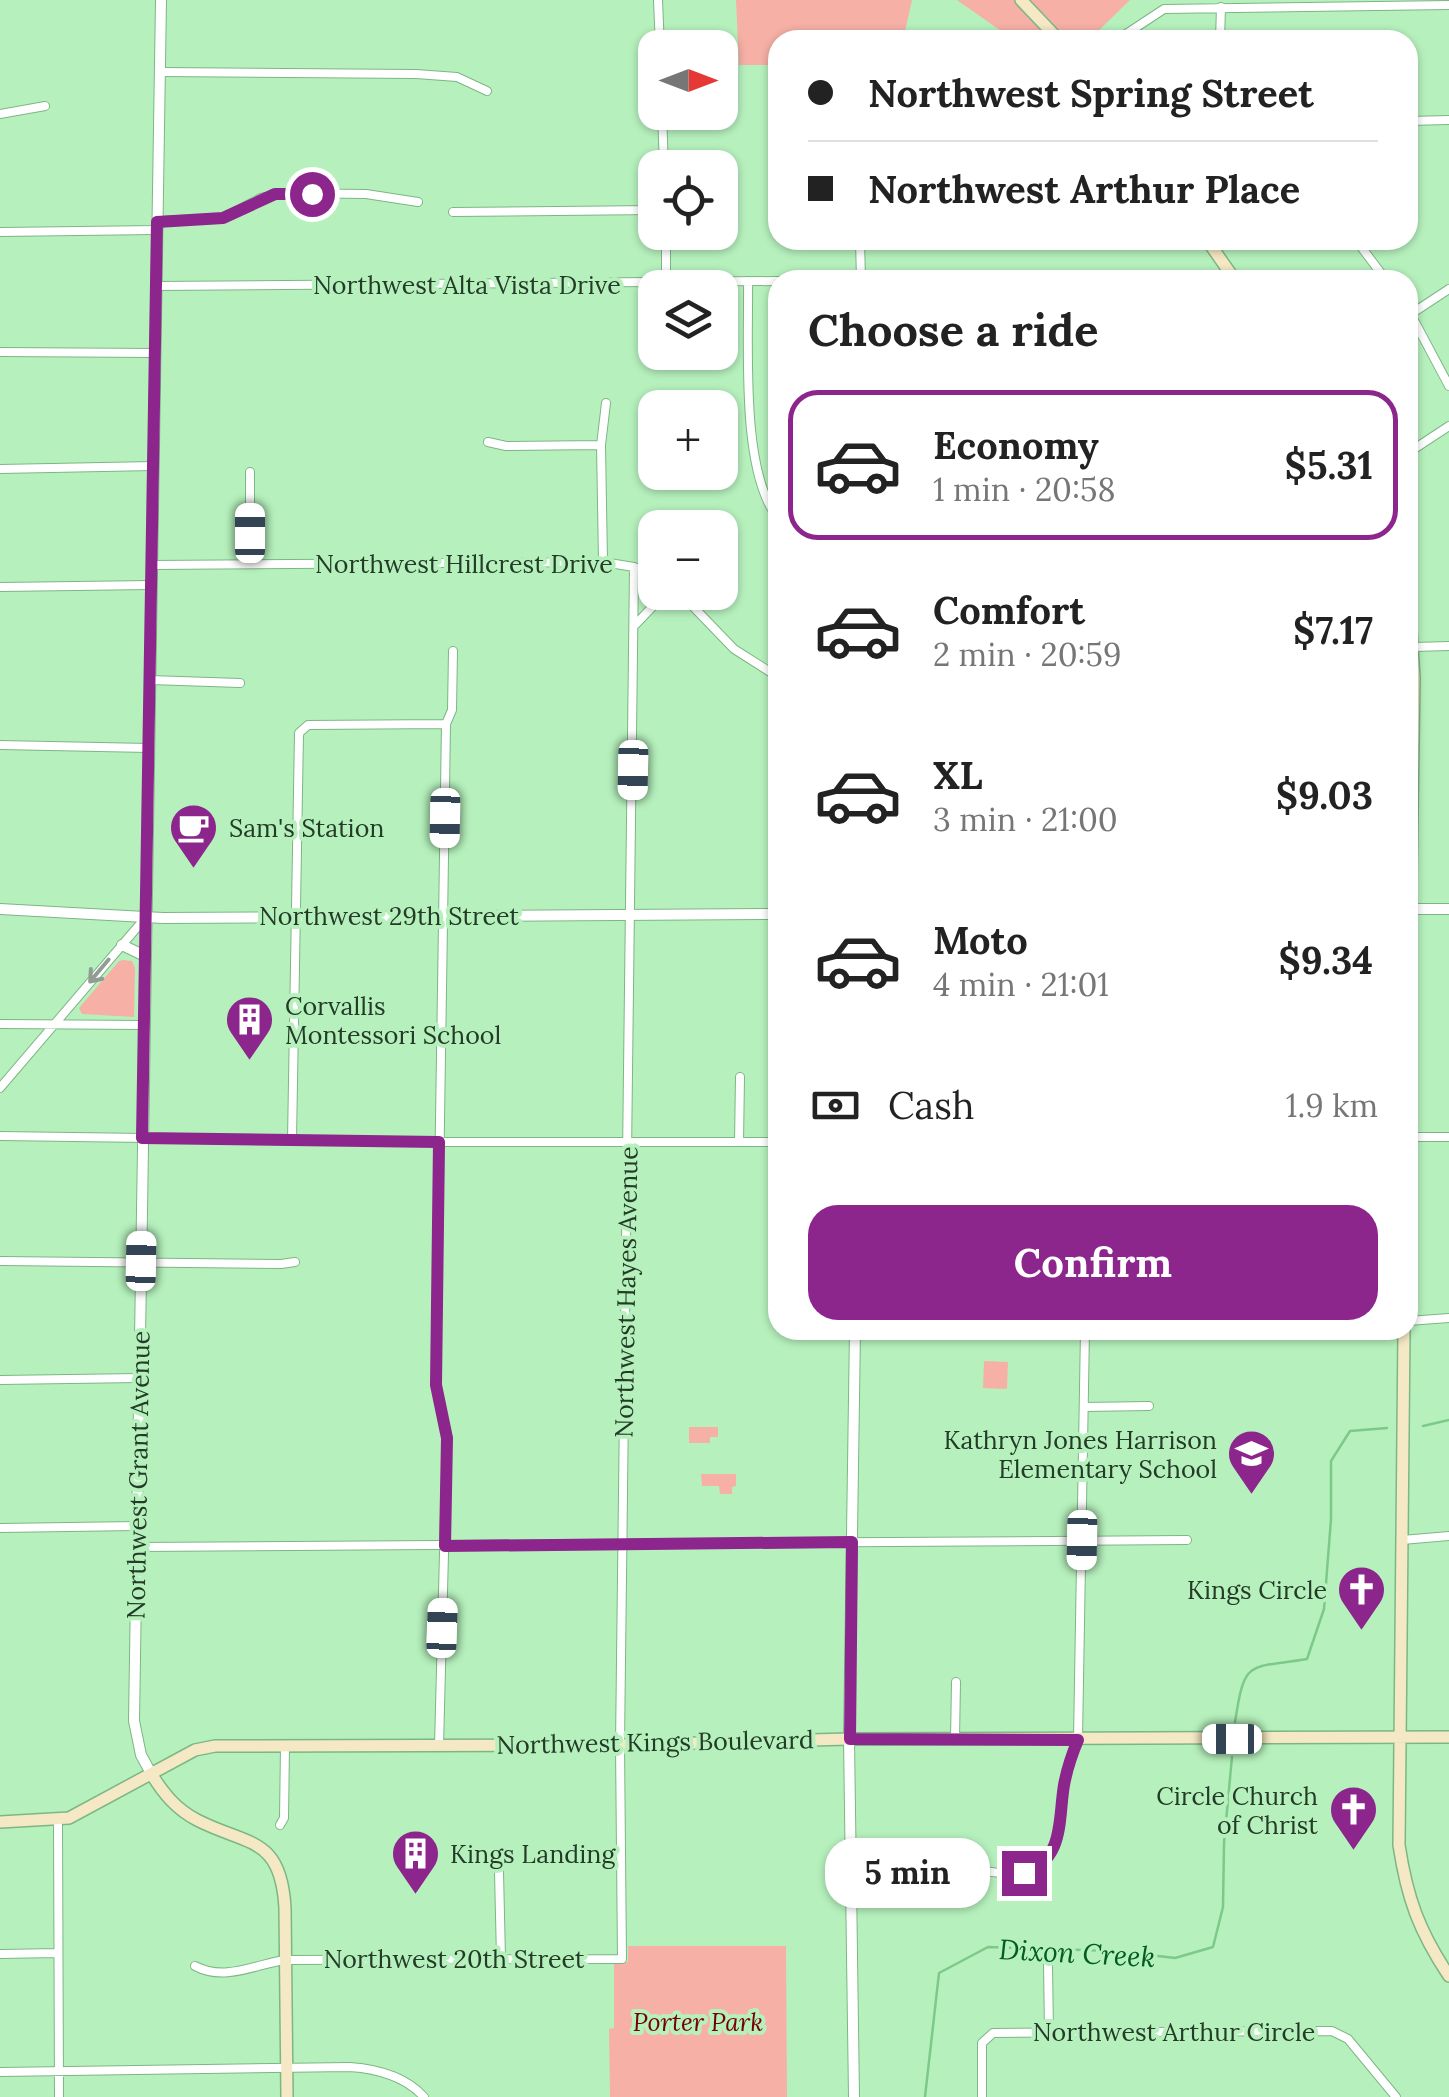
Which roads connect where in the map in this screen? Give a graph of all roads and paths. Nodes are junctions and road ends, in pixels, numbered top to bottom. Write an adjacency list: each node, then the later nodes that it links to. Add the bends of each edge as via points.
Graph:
1 (161, 0): 11 (street, Northwest Grant Avenue)
2 (658, 0): 7 (street)
3 (1021, 0): 8 (main road)
4 (1293, 3): 5 (street); 6 (street)
5 (1449, 5)
6 (1221, 7): 9 (street, via 1164,9); 10 (street)
7 (659, 30)
8 (1050, 30)
9 (1131, 30)
10 (1220, 30)
11 (160, 72): 12 (street, via 416,74 456,78); 20 (street, Northwest Grant Avenue)
12 (488, 91)
13 (45, 106): 14 (street)
14 (0, 114)
15 (1449, 120): 16 (street)
16 (1418, 121)
17 (418, 202): 20 (street, via 285,193 223,218)
18 (638, 210): 19 (street)
19 (452, 212)
20 (157, 226): 21 (street); 26 (street, Northwest Grant Avenue)
21 (0, 232)
22 (738, 281): 23 (street, Northwest Alta Vista Drive)
23 (748, 281): 24 (street, Northwest Alta Vista Drive); 41 (street, via 754,468)
24 (768, 282)
25 (638, 285): 26 (street, Northwest Alta Vista Drive)
26 (157, 286): 31 (street, Northwest Grant Avenue)
27 (1449, 290): 28 (street)
28 (1418, 307)
29 (1418, 329): 32 (street)
30 (0, 352): 31 (street)
31 (155, 353): 38 (street, Northwest Grant Avenue)
32 (1449, 386)
33 (606, 404): 36 (street)
34 (1449, 426): 37 (street)
35 (488, 442): 36 (street)
36 (601, 446): 42 (street)
37 (1418, 446)
38 (154, 466): 39 (street); 44 (street, Northwest Grant Avenue)
39 (0, 468)
40 (250, 472): 43 (street)
41 (768, 504)
42 (603, 562): 43 (street, Northwest Hillcrest Drive); 45 (street, Northwest Hillcrest Drive)
43 (250, 563): 44 (street, Northwest Hillcrest Drive)
44 (152, 565): 47 (street, Northwest Grant Avenue)
45 (634, 567): 46 (street, Northwest Hillcrest Drive); 51 (street, Northwest Hayes Avenue)
46 (638, 569)
47 (151, 584): 48 (street); 56 (street, Northwest Grant Avenue)
48 (0, 587)
49 (649, 610): 51 (street)
50 (696, 610): 55 (street, via 734,649)
51 (635, 624): 65 (street, Northwest Hayes Avenue)
52 (1449, 646): 53 (street)
53 (1418, 647)
54 (453, 651): 58 (street)
55 (768, 671)
56 (150, 680): 57 (street); 60 (street, Northwest Grant Avenue)
57 (240, 683)
58 (446, 724): 66 (street); 68 (street, via 301,728)
59 (0, 745): 60 (street)
60 (149, 748): 67 (street, Northwest Grant Avenue)
61 (0, 909): 67 (street, Northwest 29th Street)
62 (1449, 909): 63 (street)
63 (1418, 910)
64 (768, 914): 65 (street, Northwest 29th Street)
65 (631, 915): 66 (street, Northwest 29th Street); 84 (street, Northwest Hayes Avenue)
66 (442, 916): 68 (street, Northwest 29th Street); 81 (street)
67 (146, 917): 68 (street, Northwest 29th Street); 69 (street); 70 (street, Northwest Grant Avenue)
68 (295, 917): 80 (street)
69 (122, 945): 70 (street); 73 (street, one-way to 73)
70 (145, 956): 72 (street, Northwest Grant Avenue)
71 (0, 1024): 73 (street)
72 (144, 1025): 73 (street); 79 (street, Northwest Grant Avenue)
73 (53, 1026): 75 (street)
74 (740, 1076): 82 (street)
75 (0, 1088)
76 (0, 1136): 79 (street)
77 (1418, 1137): 78 (street)
78 (1449, 1137)
79 (142, 1138): 80 (street); 86 (street, Northwest Grant Avenue)
80 (292, 1140): 81 (street)
81 (439, 1142): 84 (street); 105 (street, via 436,1385 447,1438)
82 (739, 1142): 83 (street); 84 (street)
83 (768, 1142)
84 (628, 1143): 104 (street, Northwest Hayes Avenue)
85 (0, 1261): 86 (street)
86 (141, 1261): 87 (street); 93 (street, Northwest Grant Avenue)
87 (295, 1262)
88 (1449, 1318): 89 (street)
89 (1418, 1320)
90 (856, 1340): 103 (street)
91 (1086, 1340): 96 (street)
92 (1404, 1340): 102 (main road)
93 (139, 1378): 94 (street); 97 (street, Northwest Grant Avenue)
94 (0, 1380)
95 (1149, 1406): 96 (street)
96 (1084, 1407): 100 (street)
97 (137, 1526): 98 (street); 106 (street, Northwest Grant Avenue)
98 (0, 1528)
99 (1449, 1536): 102 (street)
100 (1082, 1540): 101 (street); 103 (street); 112 (street)
101 (1187, 1540)
102 (1402, 1540): 108 (main road)
103 (852, 1542): 104 (street); 110 (street)
104 (622, 1544): 105 (street); 113 (street, Northwest Hayes Avenue)
105 (445, 1546): 106 (street); 115 (street)
106 (136, 1547): 116 (street, Northwest Grant Avenue, via 134,1721)
107 (956, 1682): 111 (street)
108 (1399, 1738): 109 (main road, Northwest Kings Boulevard); 112 (main road, Northwest Kings Boulevard); 129 (main road, via 1404,1885)
109 (1449, 1738)
110 (850, 1739): 111 (main road, Northwest Kings Boulevard); 113 (main road, Northwest Kings Boulevard); 137 (street)
111 (955, 1740): 112 (main road, Northwest Kings Boulevard)
112 (1078, 1740): 120 (street, via 1052,1854 1024,1873)
113 (620, 1744): 115 (main road, Northwest Kings Boulevard); 125 (street, Northwest Hayes Avenue)
114 (285, 1746): 115 (main road, Northwest Kings Boulevard); 116 (main road, Northwest Kings Boulevard, via 204,1748); 119 (street)
115 (440, 1746)
116 (152, 1774): 117 (main road, Northwest Kings Boulevard); 126 (main road, Northwest Grant Avenue, via 187,1814 251,1840 272,1860 284,1891)
117 (58, 1820): 118 (main road, Northwest Kings Boulevard); 122 (street)
118 (0, 1822)
119 (280, 1826)
120 (983, 1871)
121 (499, 1872): 124 (street)
122 (58, 1953): 123 (street); 133 (street)
123 (0, 1954)
124 (501, 1958): 125 (street, Northwest 20th Street); 126 (street, Northwest 20th Street)
125 (622, 1959)
126 (286, 1960): 128 (street, Northwest 20th Street, via 249,1971); 131 (main road, Northwest Grant Avenue)
127 (1048, 1964): 130 (street)
128 (195, 1966)
129 (1449, 1976)
130 (1050, 2032): 138 (street, Northwest Arthur Circle, via 992,2033 984,2039); 139 (street, Northwest Arthur Circle, via 1332,2031 1348,2038)
131 (287, 2067): 133 (street); 135 (main road, Northwest Grant Avenue); 136 (street, via 383,2072)
132 (0, 2072): 133 (street)
133 (59, 2072): 134 (street)
134 (59, 2097)
135 (287, 2097)
136 (424, 2097)
137 (854, 2097)
138 (982, 2097)
139 (1396, 2097)

